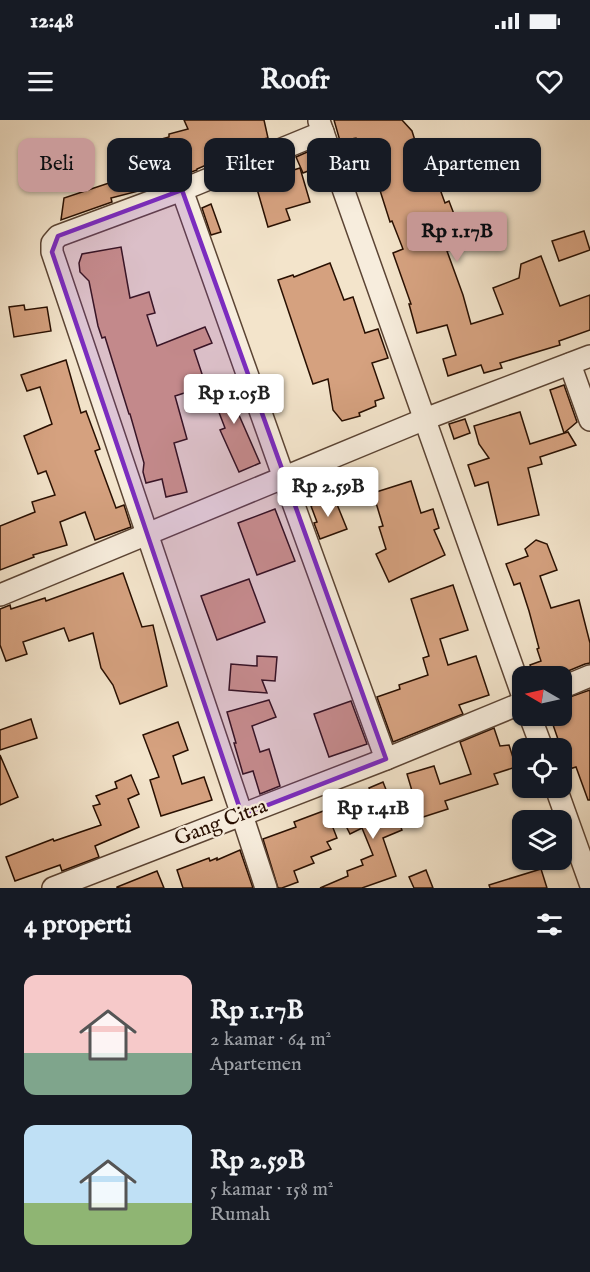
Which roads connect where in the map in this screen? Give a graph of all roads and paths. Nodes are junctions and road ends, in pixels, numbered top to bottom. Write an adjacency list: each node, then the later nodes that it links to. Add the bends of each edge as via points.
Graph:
1 (321, 126): 2 (street); 7 (street)
2 (192, 185)
3 (177, 192): 10 (street, via 58,236 52,243)
4 (183, 192): 9 (street)
5 (590, 356): 6 (street)
6 (570, 364): 7 (street); 8 (street)
7 (425, 419): 9 (street); 12 (street)
8 (590, 420)
9 (284, 478): 10 (street); 16 (street)
10 (147, 533): 11 (street); 18 (street)
11 (0, 594)
12 (512, 666)
13 (590, 676): 14 (street)
14 (572, 683)
15 (512, 707): 16 (street, Gang Citra)
16 (386, 759): 18 (street, Gang Citra)
17 (560, 798): 19 (street)
18 (242, 815): 20 (street, Gang Citra); 21 (street)
19 (590, 883)
20 (53, 888)
21 (266, 888)

